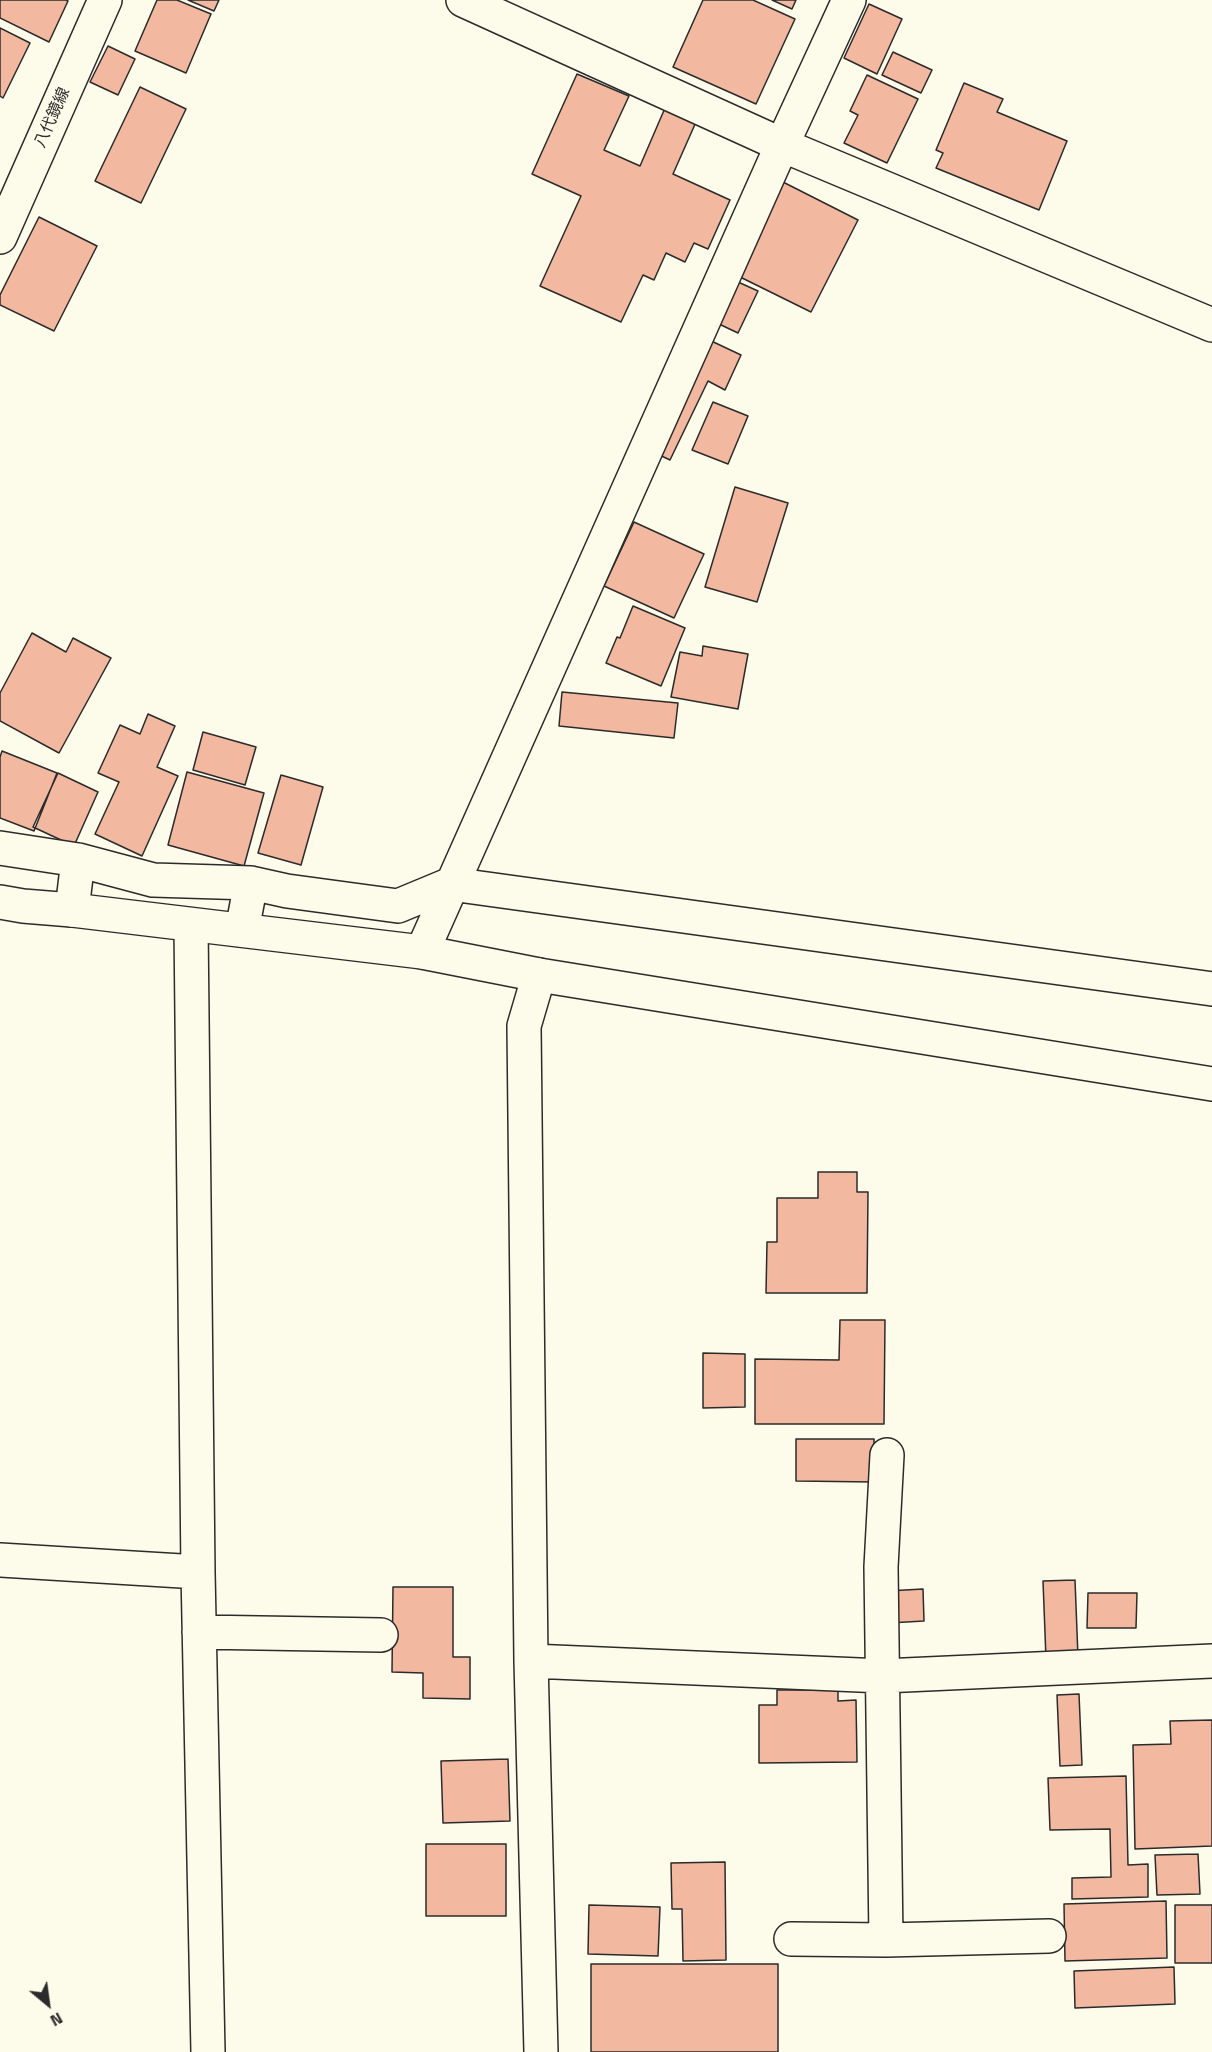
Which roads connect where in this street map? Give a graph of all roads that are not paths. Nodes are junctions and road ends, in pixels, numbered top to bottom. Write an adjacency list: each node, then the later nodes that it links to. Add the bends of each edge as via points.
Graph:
1 (105, 0): 5 (street, 八代鏡線)
2 (463, 0): 4 (street)
3 (849, 0): 4 (street)
4 (782, 145): 6 (street); 10 (street)
5 (0, 237)
6 (1212, 325)
7 (0, 848): 8 (street)
8 (78, 861): 9 (street, via 153,880); 12 (street)
9 (252, 883): 10 (street, via 398,906); 14 (street)
10 (451, 884): 15 (street); 17 (street)
11 (0, 902): 12 (street)
12 (72, 910): 13 (street)
13 (191, 926): 14 (street); 21 (street)
14 (242, 930): 15 (street)
15 (422, 952): 16 (street)
16 (539, 975): 18 (street); 24 (street, via 524,1026)
17 (1212, 989)
18 (1212, 1084)
19 (887, 1455): 26 (street, via 881,1567)
20 (0, 1560): 21 (street)
21 (198, 1572): 22 (street)
22 (199, 1632): 23 (street); 30 (street)
23 (381, 1635)
24 (531, 1661): 26 (street); 31 (street)
25 (1212, 1661): 26 (street)
26 (883, 1676): 29 (street)
27 (1049, 1936): 29 (street)
28 (790, 1939): 29 (street)
29 (885, 1940)
30 (208, 2052)
31 (541, 2052)

